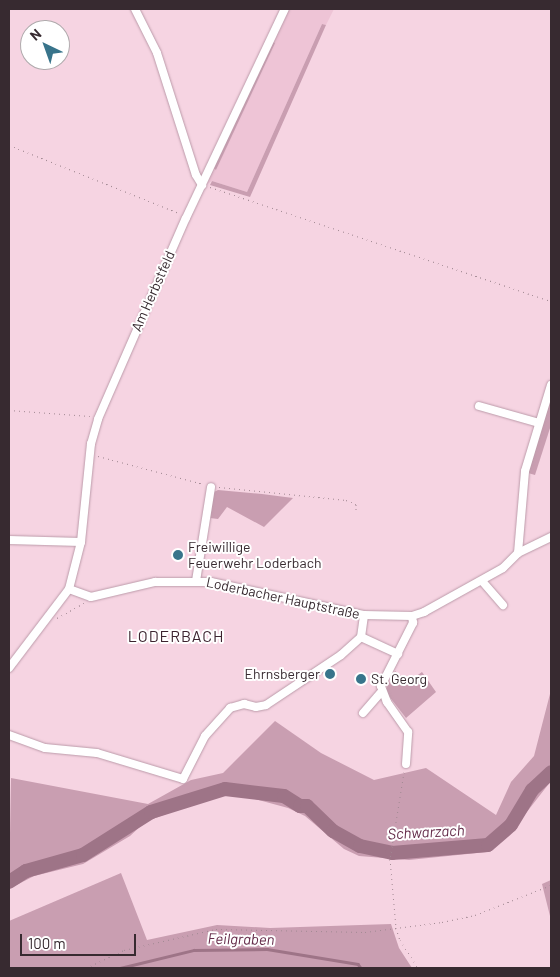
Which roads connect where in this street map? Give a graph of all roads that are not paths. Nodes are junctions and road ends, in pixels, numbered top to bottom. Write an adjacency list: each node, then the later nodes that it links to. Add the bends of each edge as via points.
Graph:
1 (135, 9): 3 (street, via 157,53 196,176)
2 (284, 9): 3 (street, Am Herbstfeld)
3 (202, 184): 10 (street, Am Herbstfeld, via 98,418 90,454)
4 (551, 385): 6 (street)
5 (479, 406): 6 (street)
6 (539, 423): 11 (street, via 524,479)
7 (211, 486): 13 (street, Loderbacher Hauptstraße)
8 (551, 537): 11 (street, Loderbacher Hauptstraße)
9 (9, 540): 10 (street)
10 (81, 542): 14 (street, Am Herbstfeld)
11 (518, 553): 12 (street, Loderbacher Hauptstraße)
12 (482, 580): 15 (street); 17 (street, Loderbacher Hauptstraße, via 434,608)
13 (196, 581): 14 (street, Loderbacher Hauptstraße, via 155,582 91,597); 16 (street, Loderbacher Hauptstraße)
14 (68, 589): 20 (street)
15 (503, 605)
16 (364, 615): 17 (street, Loderbacher Hauptstraße); 18 (street)
17 (412, 616): 19 (street, via 413,623)
18 (362, 637): 19 (street); 23 (street, via 266,705 256,708 244,704 230,708 205,736 183,779 97,753 45,748)
19 (398, 654): 21 (street)
20 (9, 668)
21 (381, 692): 22 (street); 24 (street, via 408,732)
22 (363, 713)
23 (9, 735)
24 (406, 764)

